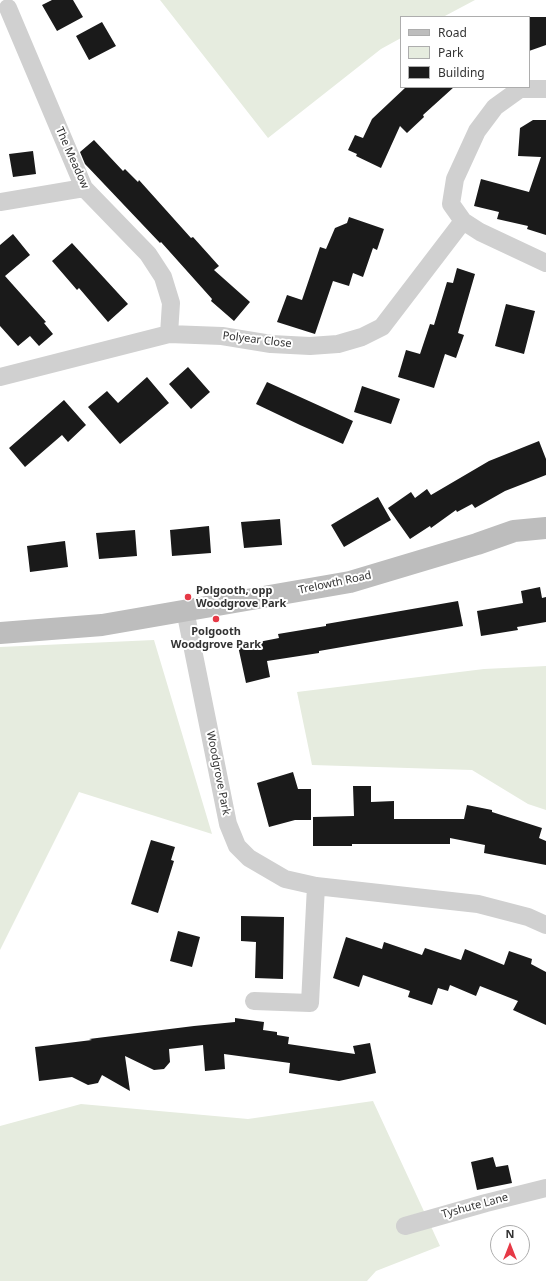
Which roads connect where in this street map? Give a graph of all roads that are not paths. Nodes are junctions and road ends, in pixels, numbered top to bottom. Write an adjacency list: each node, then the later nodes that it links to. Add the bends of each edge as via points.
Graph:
1 (8, 8): 3 (street, The Meadow)
2 (546, 89): 5 (street, via 520,89 495,107 477,131 455,179 451,204)
3 (84, 188): 4 (street); 7 (street, The Meadow, via 148,254 164,278 172,303)
4 (0, 202)
5 (463, 220): 6 (street, via 480,232); 7 (street, Polyear Close, via 382,327 362,337 338,344 310,346 271,344 222,336)
6 (546, 263)
7 (169, 334): 8 (street, Polyear Close)
8 (0, 378)
9 (546, 528): 10 (street, Trelowth Road, via 514,531 350,582)
10 (185, 610): 11 (street, Trelowth Road, via 102,625); 12 (street, Woodgrove Park, via 228,824 237,846 249,858 285,879)
11 (0, 633)
12 (316, 886): 13 (street, Woodgrove Park, via 478,904 528,916); 14 (street, via 310,1003)
13 (546, 925)
14 (254, 1001)
15 (546, 1188): 16 (street, Tyshute Lane)
16 (405, 1226)

